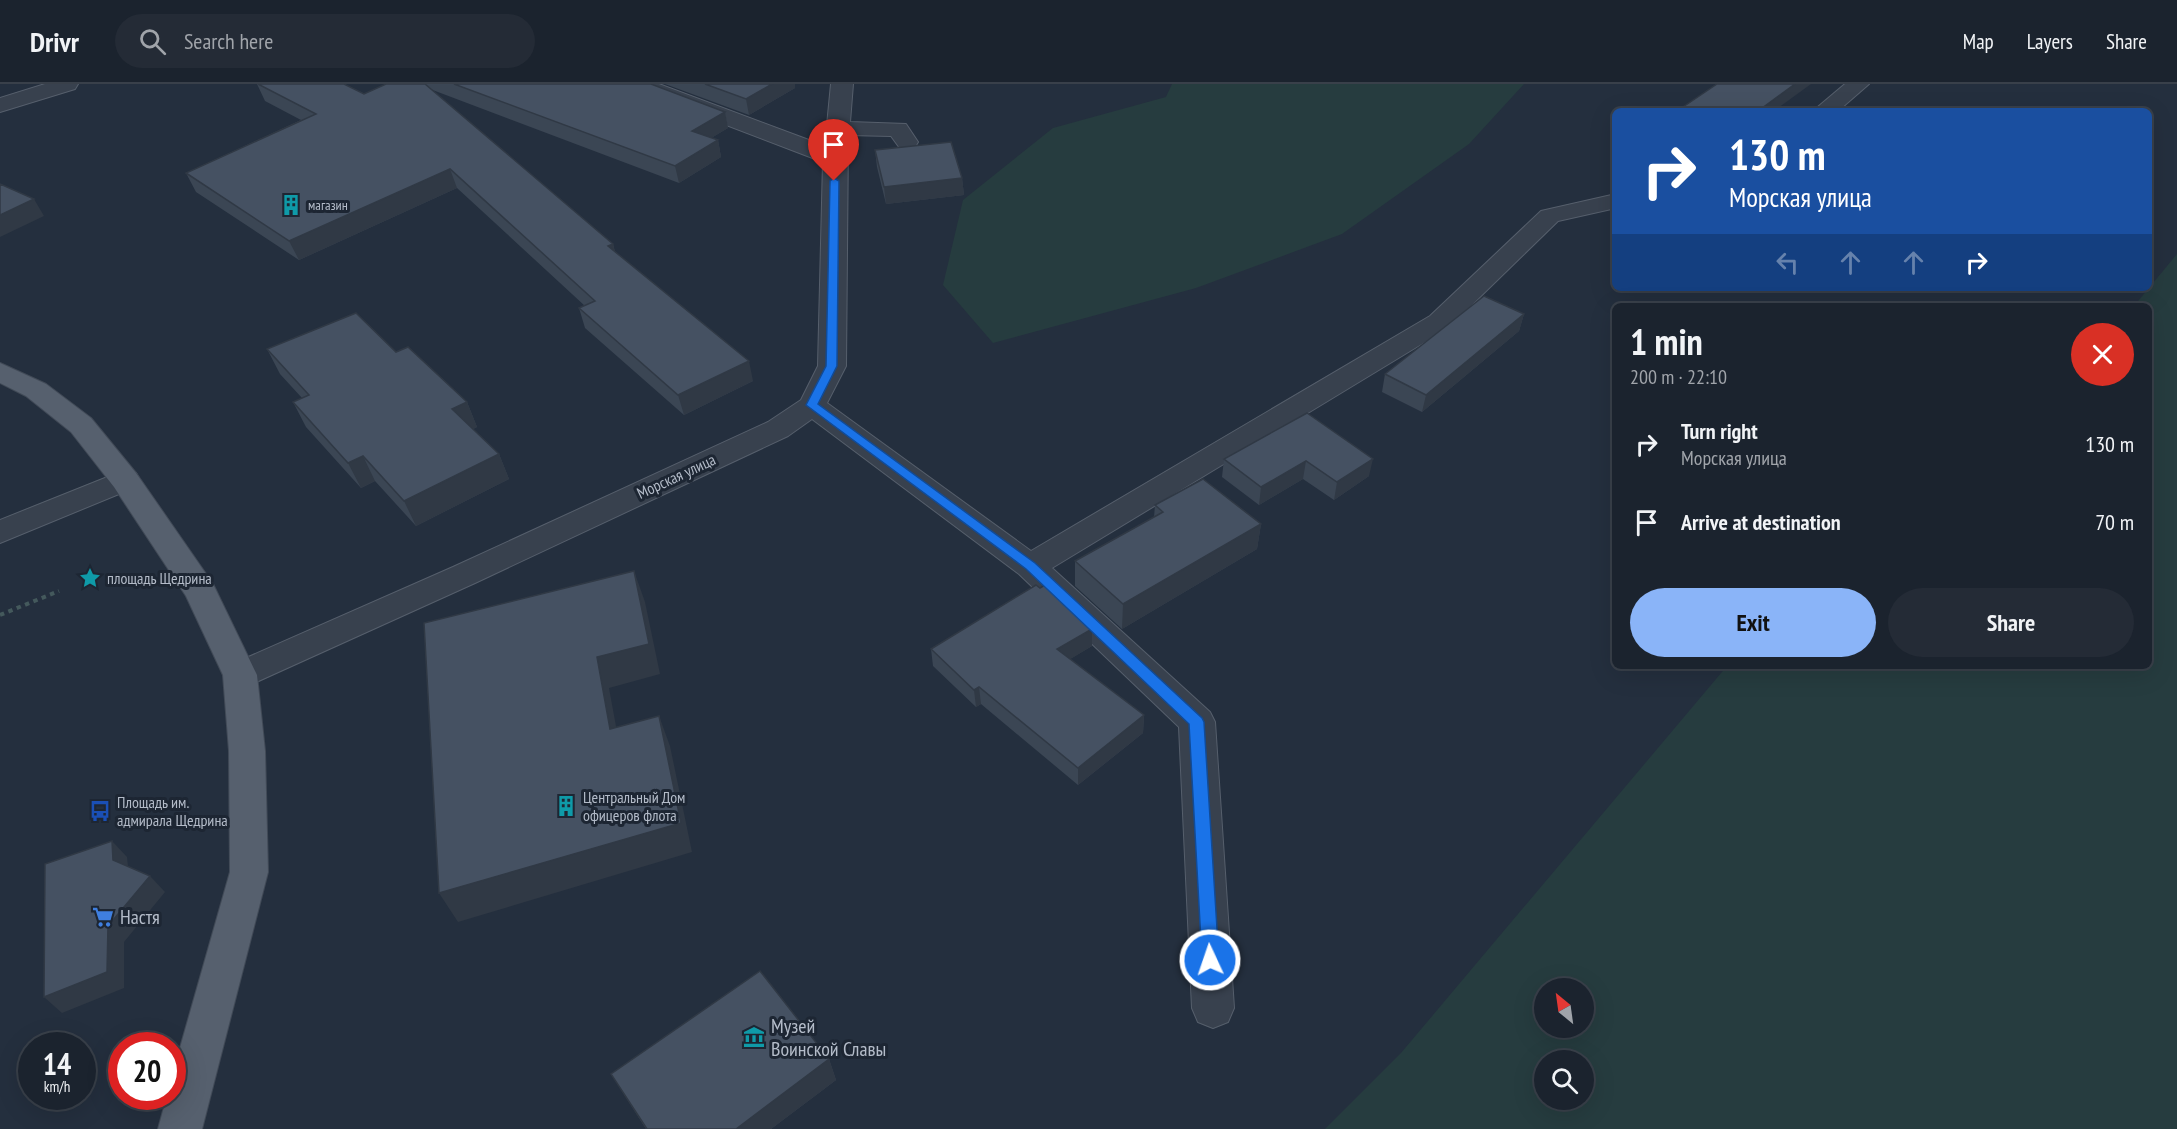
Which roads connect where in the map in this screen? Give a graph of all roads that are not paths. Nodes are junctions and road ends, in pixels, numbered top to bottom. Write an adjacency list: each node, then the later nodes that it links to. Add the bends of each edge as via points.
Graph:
1 (67, 84): 5 (street)
2 (640, 84): 9 (street)
3 (842, 84): 7 (street, Морская улица)
4 (1858, 84): 6 (street)
5 (0, 105)
6 (1828, 108)
7 (838, 128): 8 (street, via 898,129); 9 (street, Морская улица)
8 (907, 142)
9 (835, 158): 12 (street, Морская улица, via 832,366)
10 (1612, 202): 15 (street, via 1550,216 1439,322)
11 (0, 372): 13 (main road, via 36,390 81,425)
12 (812, 405): 15 (street); 16 (street, Морская улица, via 778,429)
13 (125, 480): 14 (street); 16 (main road, via 201,592)
14 (0, 532)
15 (1030, 566): 17 (street, via 1197,722)
16 (240, 675): 18 (main road, via 247,751 249,872)
17 (1213, 1008)
18 (180, 1129)

